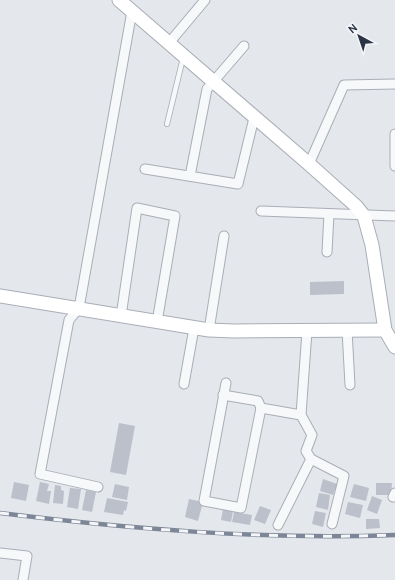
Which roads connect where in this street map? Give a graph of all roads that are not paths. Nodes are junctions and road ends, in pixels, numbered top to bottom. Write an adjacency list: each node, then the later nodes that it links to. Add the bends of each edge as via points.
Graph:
1 (120, 0): 3 (street)
2 (205, 0): 4 (street)
3 (132, 11): 4 (street); 23 (street)
4 (169, 43): 6 (street)
5 (244, 46): 7 (street)
6 (184, 56): 7 (street); 10 (lane)
7 (212, 82): 9 (street); 15 (street, via 207,89)
8 (395, 84): 12 (street, via 344,85)
9 (254, 118): 12 (street); 15 (street, via 238,184)
10 (167, 124)
11 (395, 134): 13 (street)
12 (309, 164): 18 (street)
13 (395, 166)
14 (145, 169): 15 (street)
15 (190, 176)
16 (261, 211): 17 (street)
17 (329, 214): 18 (street); 21 (street)
18 (364, 216): 19 (street); 30 (street, via 372,245)
19 (395, 216)
20 (224, 236): 27 (street)
21 (327, 252)
22 (0, 296): 23 (street)
23 (79, 308): 24 (street); 39 (street, via 69,320 40,474)
24 (121, 316): 25 (street); 25 (street, via 137,208 175,216)
25 (157, 322): 26 (street)
26 (194, 328): 27 (street); 33 (street)
27 (209, 330): 28 (street)
28 (307, 330): 29 (street); 37 (street)
29 (347, 330): 30 (street); 34 (street)
30 (385, 330): 31 (street)
31 (395, 347)
32 (226, 382): 35 (street)
33 (184, 384)
34 (350, 385)
35 (223, 395): 36 (street, via 258,401); 36 (street, via 204,501 241,508)
36 (260, 408): 37 (street)
37 (301, 415): 38 (street, via 312,435 306,451)
38 (311, 459): 42 (street, via 344,476); 43 (street)
39 (98, 487)
40 (395, 493): 41 (street)
41 (395, 497)
42 (332, 524)
43 (278, 525)
44 (0, 553): 45 (street, via 27,556)
45 (23, 580)

